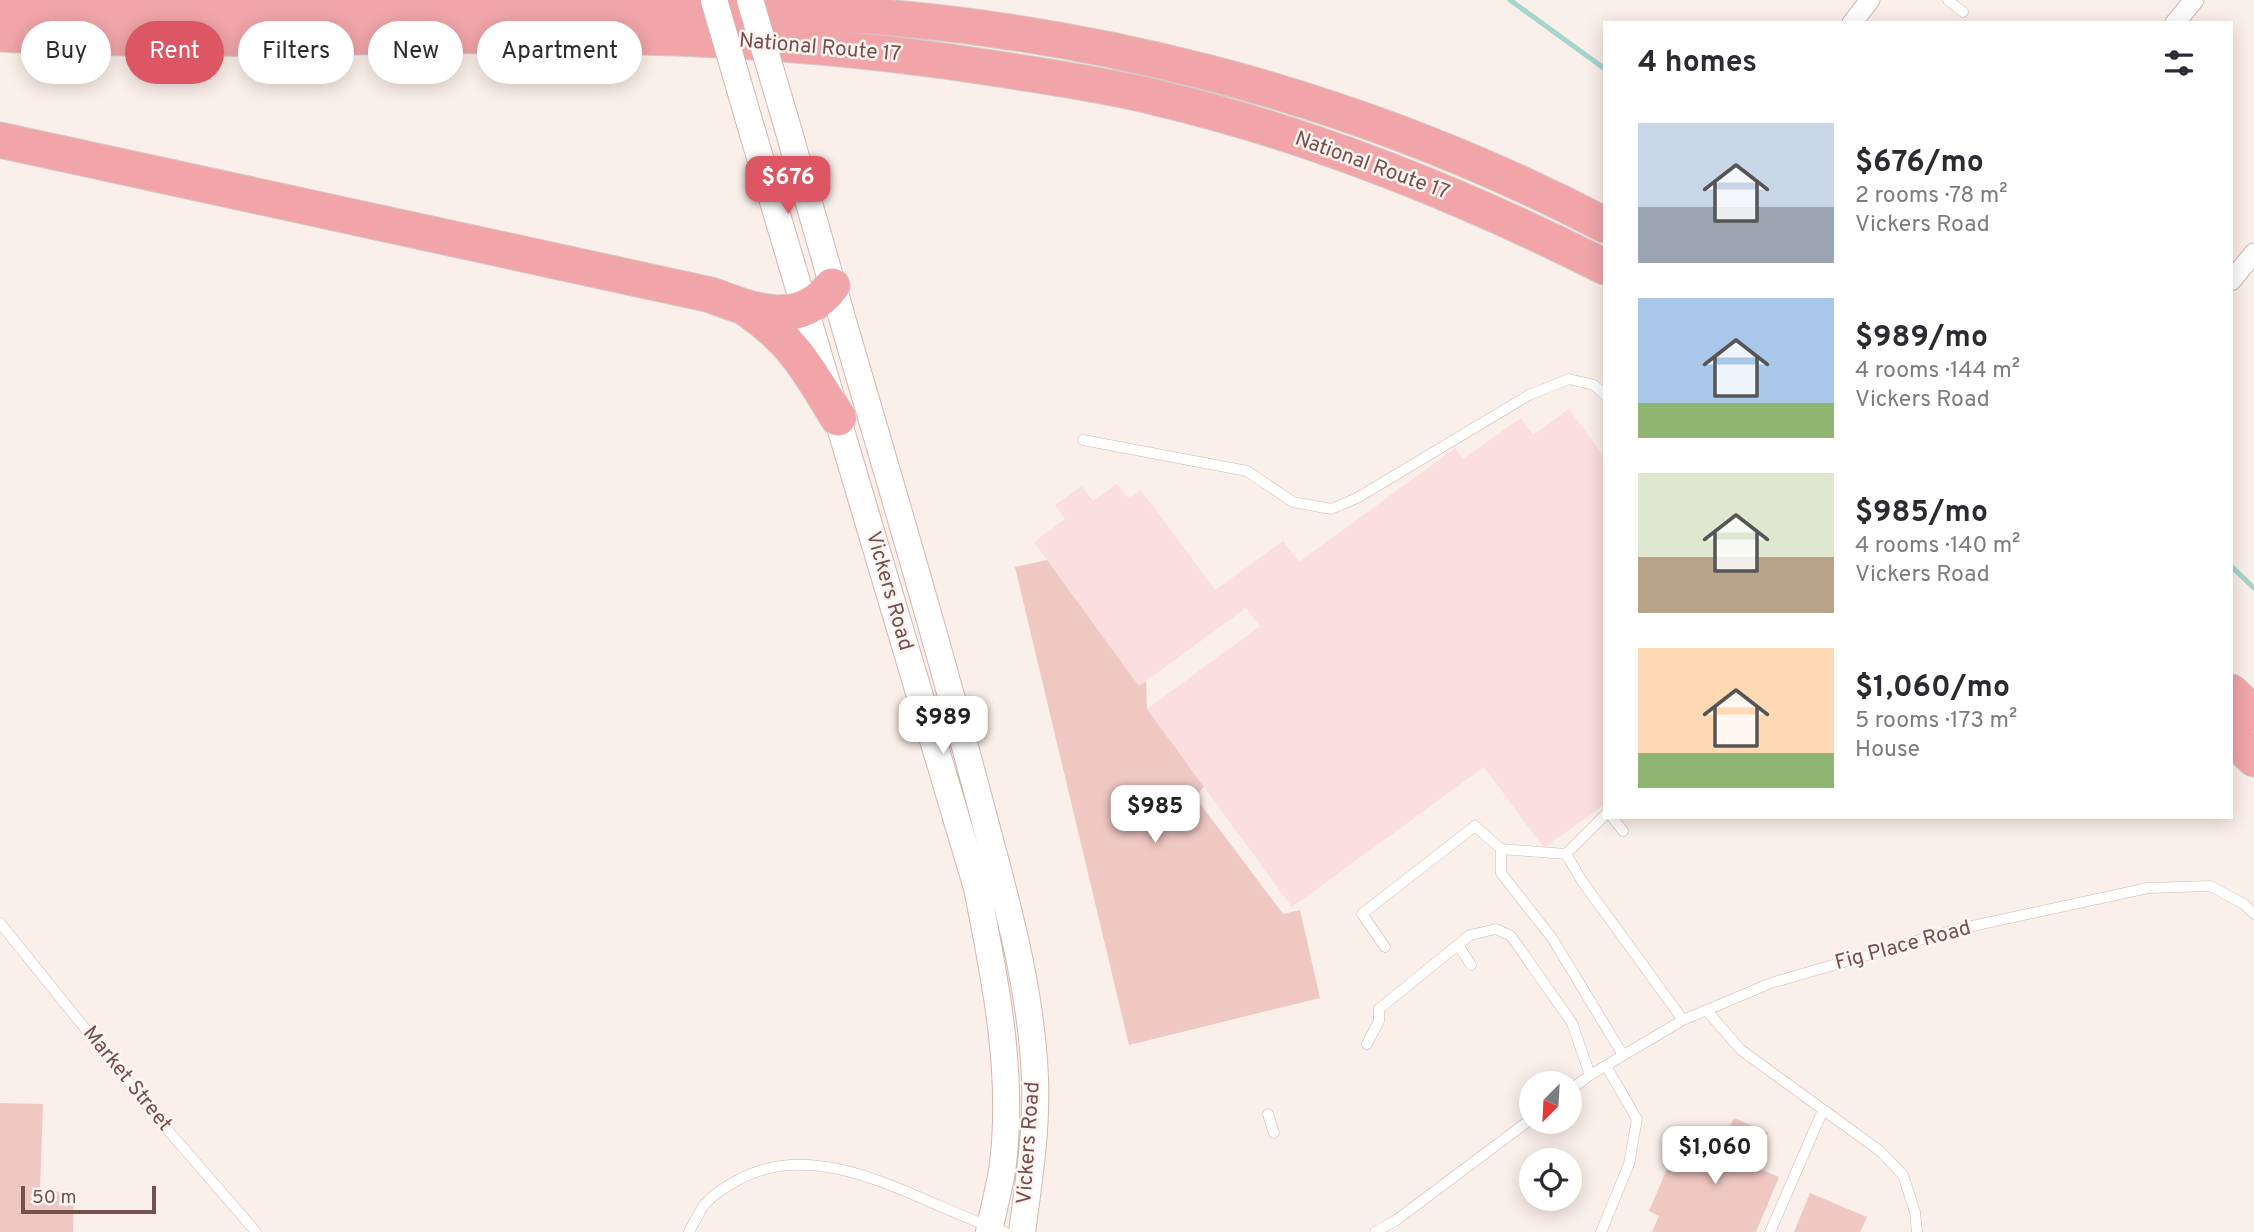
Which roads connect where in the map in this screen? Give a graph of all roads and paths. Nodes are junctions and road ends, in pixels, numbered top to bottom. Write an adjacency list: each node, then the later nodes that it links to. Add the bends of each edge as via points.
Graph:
1 (713, 0): 18 (main road, Vickers Road, bridge)
2 (750, 0): 16 (main road, Vickers Road, bridge)
3 (1870, 0): 8 (street)
4 (1948, 0): 7 (lane)
5 (2194, 0): 9 (street)
6 (0, 1): 12 (highway, via 178,9 784,11 1024,34 1210,71 1324,106 1509,178)
7 (1964, 12)
8 (1854, 21)
9 (2177, 21)
10 (0, 34): 14 (highway, National Route 17, via 622,36 811,45 936,58 1107,86 1259,126 1448,192)
11 (0, 140): 17 (highway, via 712,295)
12 (1603, 224)
13 (2254, 253): 15 (street)
14 (1603, 266)
15 (2233, 279)
16 (832, 286): 18 (highway); 50 (main road, Vickers Road, via 894,488 1020,960 1035,1078 1030,1173)
17 (745, 308): 18 (highway, via 786,314); 20 (highway, via 779,332)
18 (804, 308): 20 (main road, Vickers Road)
19 (1603, 393): 21 (lane, via 1594,385 1569,379 1529,396 1331,509 1293,502 1247,471)
20 (838, 418): 47 (main road, Vickers Road, via 977,888 987,940 1005,1049 1006,1101)
21 (1083, 440)
22 (2233, 694): 23 (highway)
23 (2254, 714)
24 (2233, 738): 25 (highway)
25 (2254, 759)
26 (1603, 817): 30 (lane)
27 (1614, 819): 28 (lane)
28 (1623, 831)
29 (1502, 849): 30 (lane); 34 (lane, via 1475,826 1362,914); 39 (lane, via 1501,873 1552,938)
30 (1566, 854): 37 (lane)
31 (2254, 914): 36 (lane, Fig Place Road, via 2210,886 2148,888 1954,930 1771,984)
32 (0, 923): 48 (lane, Market Street)
33 (1458, 945): 35 (lane); 38 (lane, via 1379,1009 1379,1021); 41 (lane, via 1470,935 1496,929 1511,936 1572,1023)
34 (1385, 947)
35 (1471, 965)
36 (1706, 1010): 37 (lane, Fig Place Road); 43 (lane, via 1741,1050)
37 (1683, 1020): 39 (lane, Fig Place Road)
38 (1367, 1044)
39 (1623, 1055): 40 (lane, Fig Place Road)
40 (1606, 1066): 41 (lane, Fig Place Road); 52 (lane, via 1637,1119 1629,1164)
41 (1590, 1075): 42 (lane, Fig Place Road)
42 (1582, 1081)
43 (1823, 1110): 53 (lane); 54 (lane, via 1880,1151 1903,1175)
44 (1268, 1114): 46 (lane)
45 (1519, 1128): 51 (lane)
46 (1274, 1133)
47 (994, 1230): 49 (lane, via 914,1193 802,1164 751,1173 727,1186 706,1203)
48 (256, 1232)
49 (689, 1232)
50 (1021, 1232)
51 (1376, 1232)
52 (1601, 1232)
53 (1770, 1232)
54 (1917, 1232)

